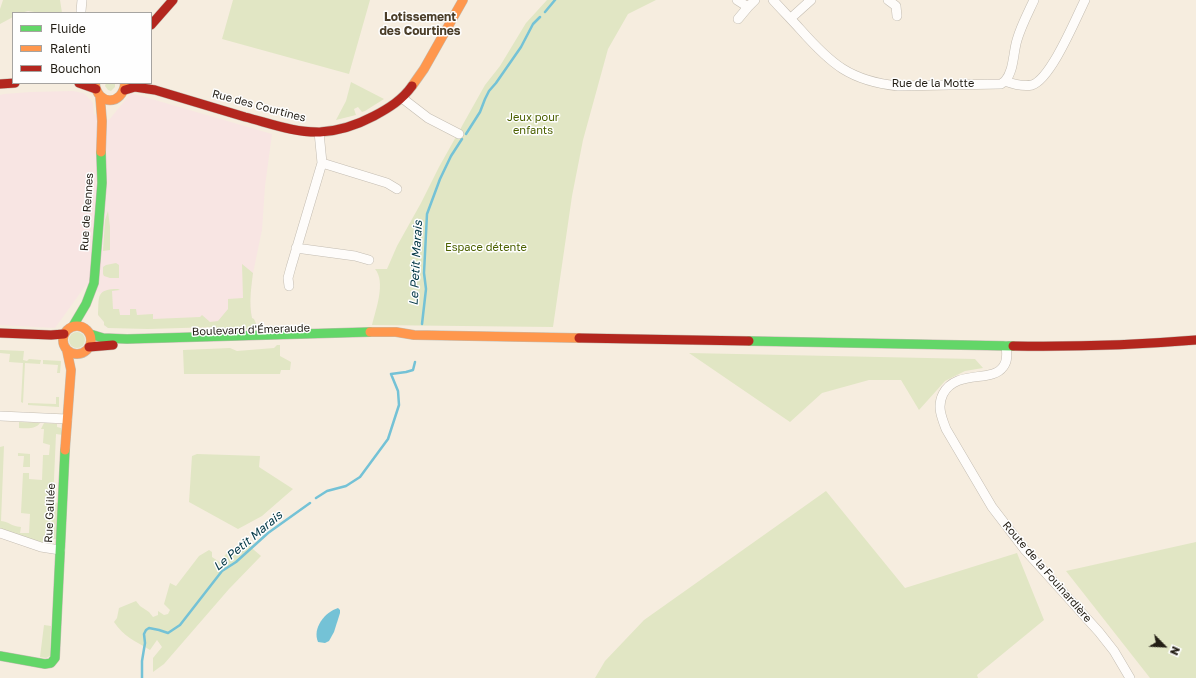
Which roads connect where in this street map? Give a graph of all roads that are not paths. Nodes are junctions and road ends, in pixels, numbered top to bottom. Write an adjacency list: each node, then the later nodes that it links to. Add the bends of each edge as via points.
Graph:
1 (82, 0): 12 (street)
2 (172, 0): 16 (main road)
3 (462, 0): 25 (main road, Rue des Courtines, via 418,78)
4 (737, 0): 11 (street)
5 (755, 0): 11 (street)
6 (773, 0): 14 (street, Rue de la Motte)
7 (810, 0): 14 (street)
8 (888, 0): 13 (street, via 896,6)
9 (1034, 0): 17 (street, via 1016,41 1010,73)
10 (1085, 0): 17 (street, via 1061,50 1039,81 1028,85)
11 (748, 7): 15 (street)
12 (81, 10)
13 (897, 16)
14 (790, 18): 17 (street, Rue de la Motte, via 830,60 842,69 866,80 898,86 1001,84)
15 (738, 19)
16 (152, 24)
17 (1005, 81)
18 (12, 83): 19 (main road)
19 (0, 84)
20 (82, 84): 23 (main road)
21 (141, 84): 24 (main road, Rue des Courtines)
22 (125, 86): 24 (main road, Rue des Courtines); 26 (main road, via 118,99)
23 (97, 90): 26 (main road, via 104,100); 27 (main road, Rue de Rennes)
24 (155, 90): 28 (main road, Rue des Courtines, via 274,125)
25 (402, 98): 28 (main road, Rue des Courtines, via 391,107 360,123); 29 (street, via 428,118)
26 (110, 101): 27 (main road, Rue de Rennes, via 105,108)
27 (102, 121): 35 (main road, Rue de Rennes, via 101,200 93,287)
28 (319, 132): 30 (street)
29 (459, 134)
30 (322, 163): 31 (street, via 387,183); 32 (street)
31 (397, 189)
32 (296, 248): 33 (street); 34 (street, via 288,278)
33 (369, 260)
34 (289, 286)
35 (86, 304): 36 (main road, Rue de Rennes); 37 (main road, Rue de Rennes, via 83,317)
36 (73, 326): 37 (main road, via 79,326); 39 (main road)
37 (87, 331): 40 (main road, via 101,337 133,338 301,332 386,332); 44 (main road, via 91,341)
38 (0, 333): 39 (main road)
39 (64, 334): 45 (main road, via 62,340)
40 (414, 335): 43 (main road); 44 (main road, Boulevard d'Émeraude, via 387,340 264,340)
41 (1196, 340): 43 (main road, via 1110,346)
42 (0, 341): 45 (main road, via 50,343)
43 (1006, 346): 53 (street, Route de la Fouinardière, via 1006,362 1000,371 959,380 945,390 939,406 941,416 992,507 1025,550 1099,632)
44 (89, 347): 46 (main road)
45 (65, 348): 46 (main road, via 72,354); 47 (main road, Rue Galilée)
46 (78, 354): 47 (main road, Rue Galilée)
47 (71, 370): 49 (main road, Rue Galilée)
48 (0, 416): 49 (street)
49 (67, 419): 51 (main road, Rue Galilée)
50 (0, 533): 51 (street, via 34,545)
51 (60, 550): 52 (main road, Rue Galilée, via 55,658 51,663 45,664)
52 (0, 656)
53 (1130, 678)

